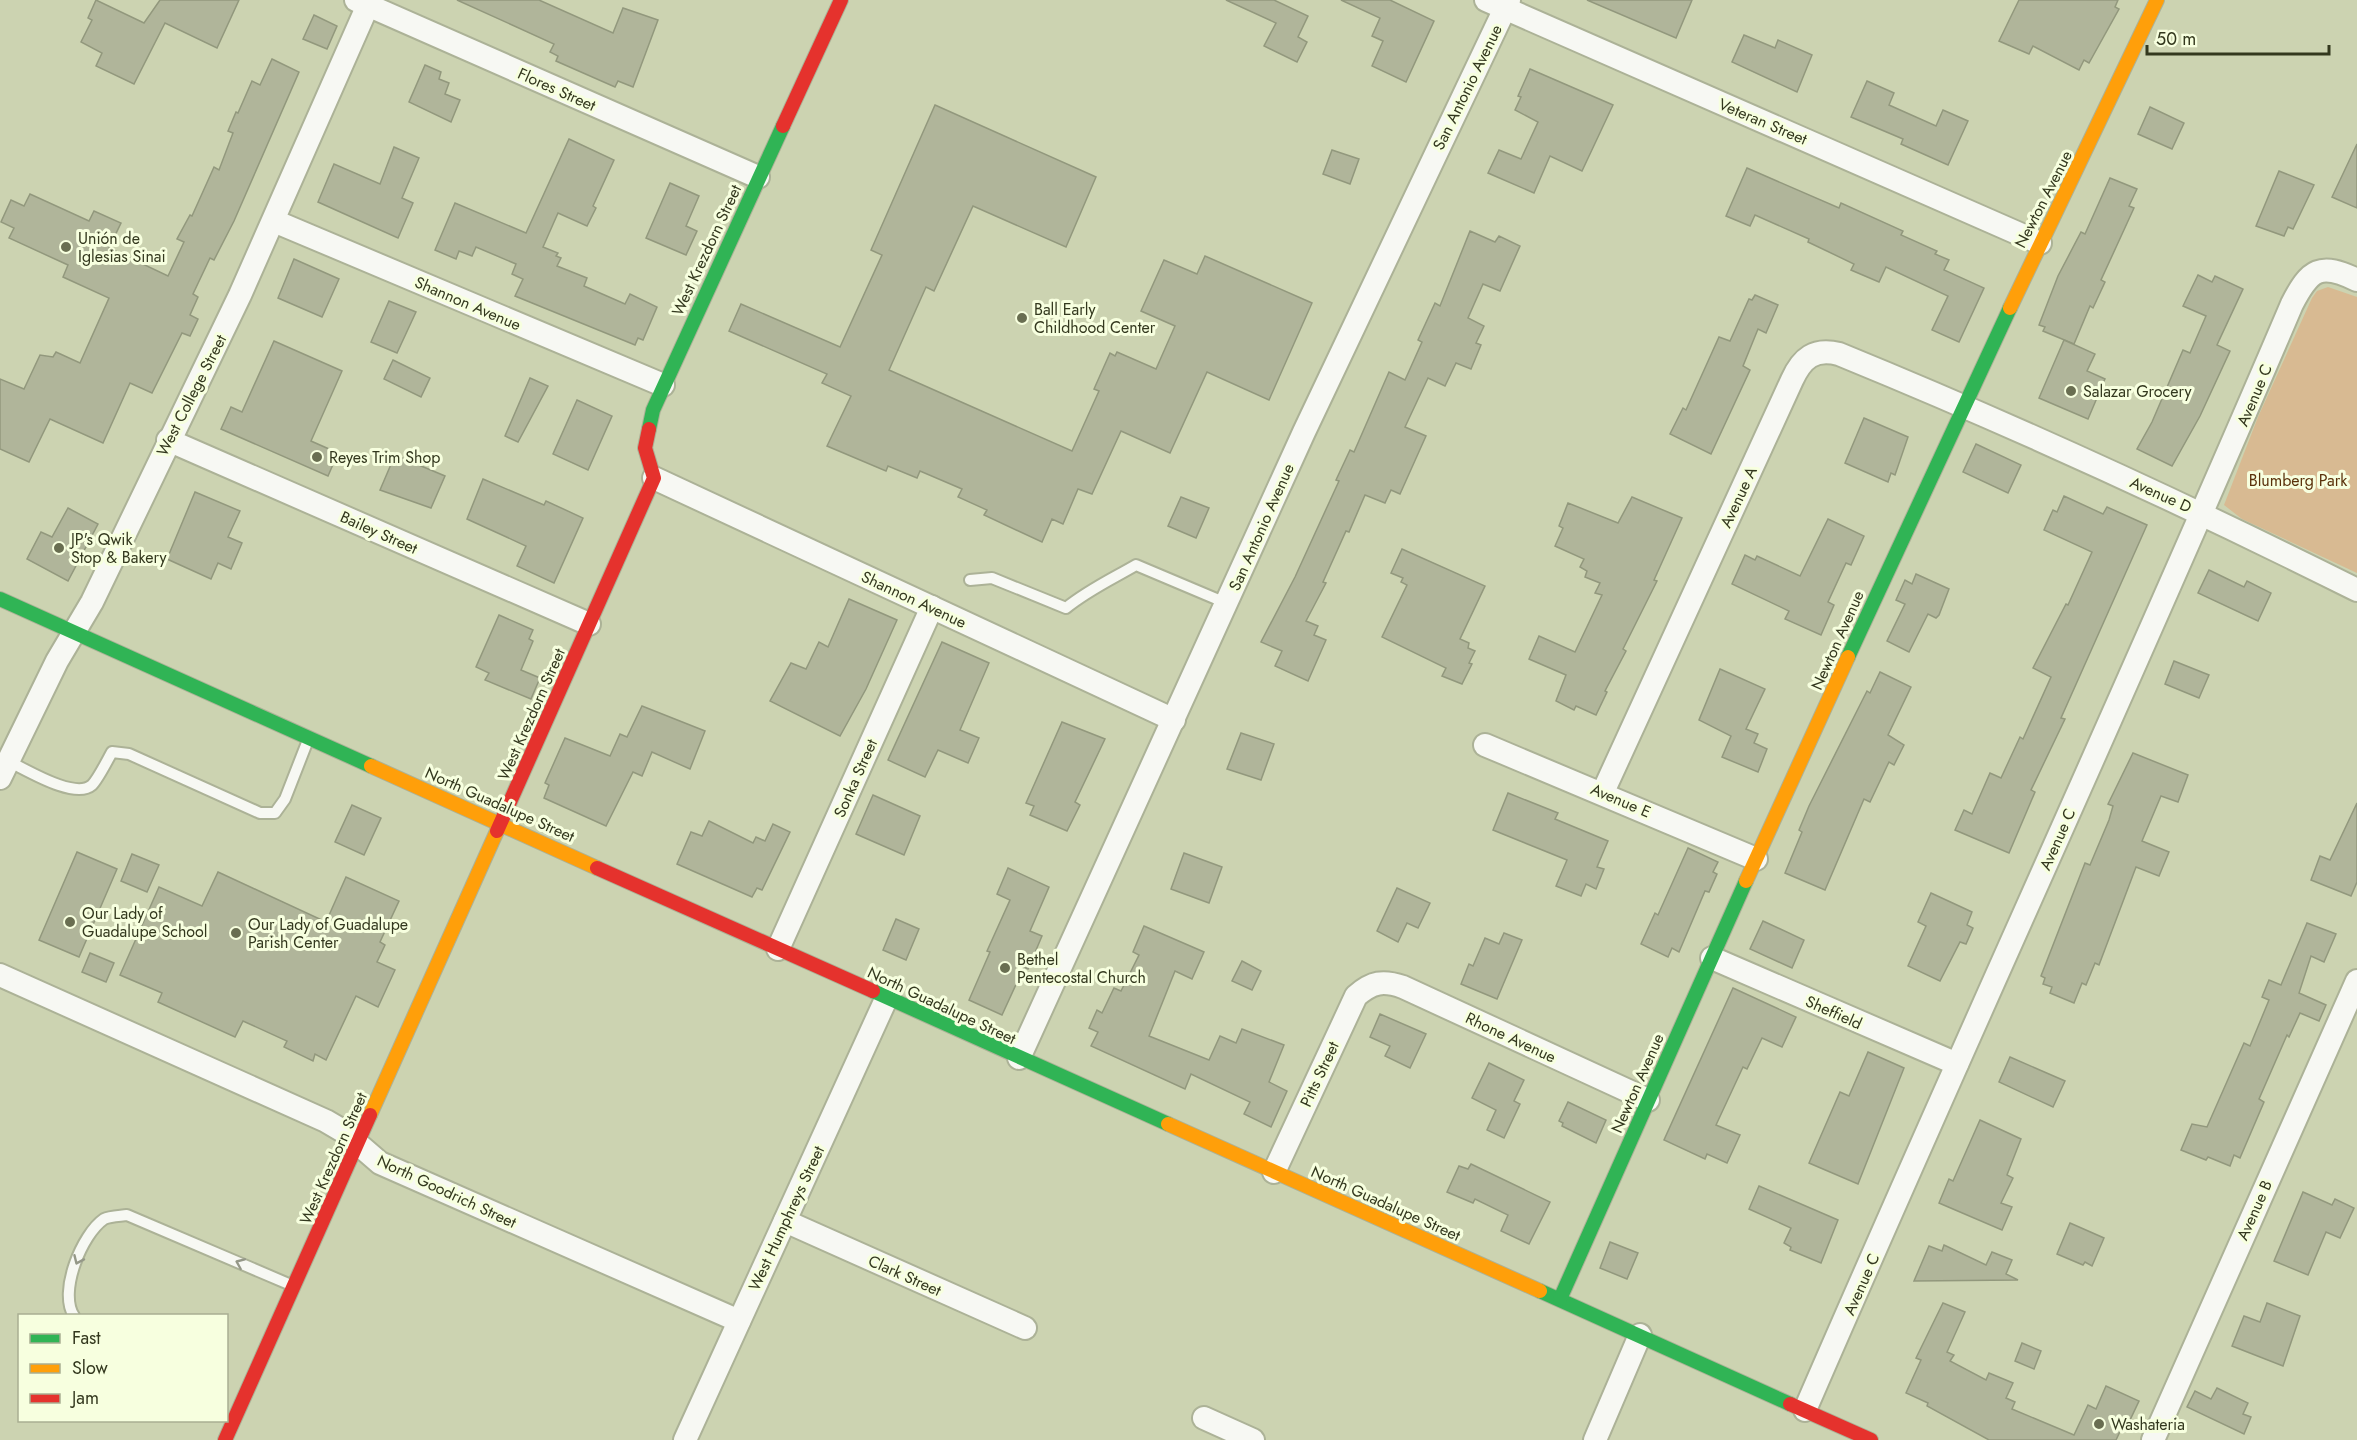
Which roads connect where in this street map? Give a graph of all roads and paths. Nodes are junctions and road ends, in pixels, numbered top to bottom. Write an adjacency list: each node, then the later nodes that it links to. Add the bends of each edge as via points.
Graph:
1 (841, 0): 5 (street, West Krezdorn Street)
2 (2157, 0): 7 (street, Newton Avenue)
3 (362, 3): 5 (street, Flores Street); 6 (street, West College Street)
4 (1500, 3): 7 (street, Veteran Street); 17 (street, San Antonio Avenue)
5 (758, 177): 9 (street, West Krezdorn Street)
6 (274, 220): 9 (street, Shannon Avenue); 11 (street, West College Street)
7 (2040, 243): 10 (street, Newton Avenue)
8 (2357, 280): 13 (street, Avenue C, via 2321,269 2301,287)
9 (663, 385): 12 (street, West Krezdorn Street, via 645,448)
10 (1963, 405): 13 (street, Avenue D); 25 (street, Avenue A, via 1827,351 1809,355 1800,363); 27 (street, Newton Avenue)
11 (168, 440): 19 (street, Bailey Street); 20 (street, West College Street)
12 (654, 478): 18 (street, Shannon Avenue); 19 (street, West Krezdorn Street)
13 (2203, 513): 15 (street, Avenue D); 35 (street, Avenue C)
14 (970, 580): 17 (lane, via 992,578 1066,608 1091,588 1136,565)
15 (2357, 590)
16 (0, 599): 20 (street, North Guadalupe Street)
17 (1226, 603): 21 (street, San Antonio Avenue)
18 (932, 608): 21 (street, Shannon Avenue); 28 (street, Sonka Street)
19 (589, 624): 26 (street, West Krezdorn Street)
20 (74, 632): 22 (street, North Guadalupe Street); 24 (street, West College Street)
21 (1174, 720): 34 (street, San Antonio Avenue)
22 (309, 737): 24 (lane, via 285,799 275,813 260,813 129,754 112,752 93,784 82,790 69,790); 26 (street, North Guadalupe Street)
23 (1485, 745): 25 (street, Avenue E)
24 (4, 770)
25 (1603, 792): 27 (street, Avenue E)
26 (501, 822): 28 (street, North Guadalupe Street); 37 (street, West Krezdorn Street)
27 (1756, 859): 29 (street, Newton Avenue)
28 (778, 949): 33 (street, North Guadalupe Street)
29 (1712, 958): 35 (street, Sheffield); 36 (street, Newton Avenue)
30 (0, 975): 37 (street, North Goodrich Street, via 326,1121)
31 (2357, 981): 53 (street, Avenue B)
32 (1373, 984): 36 (street, Rhone Avenue, via 1403,987); 38 (street, Pitts Street, via 1356,996 1348,1009)
33 (887, 997): 34 (street, North Guadalupe Street); 39 (street, West Humphreys Street)
34 (1019, 1058): 38 (street, North Guadalupe Street)
35 (1957, 1064): 46 (street, Avenue C)
36 (1648, 1100): 41 (street, Newton Avenue)
37 (358, 1144): 40 (street, West Krezdorn Street); 43 (street, North Goodrich Street, via 380,1163)
38 (1274, 1172): 41 (street, North Guadalupe Street)
39 (785, 1221): 43 (street, West Humphreys Street); 44 (street, Clark Street)
40 (294, 1286): 42 (lane, one-way to 42, via 127,1215 105,1219 88,1238 67,1288); 48 (street, West Krezdorn Street, via 238,1401)
41 (1560, 1299): 45 (street, North Guadalupe Street)
42 (74, 1314)
43 (738, 1321): 49 (street, West Humphreys Street)
44 (1025, 1328)
45 (1640, 1335): 46 (street, North Guadalupe Street); 51 (street)
46 (1805, 1410): 52 (street, North Guadalupe Street)
47 (1204, 1418): 50 (street)
48 (225, 1440)
49 (686, 1440)
50 (1253, 1440)
51 (1595, 1440)
52 (1871, 1440)
53 (2153, 1440)

